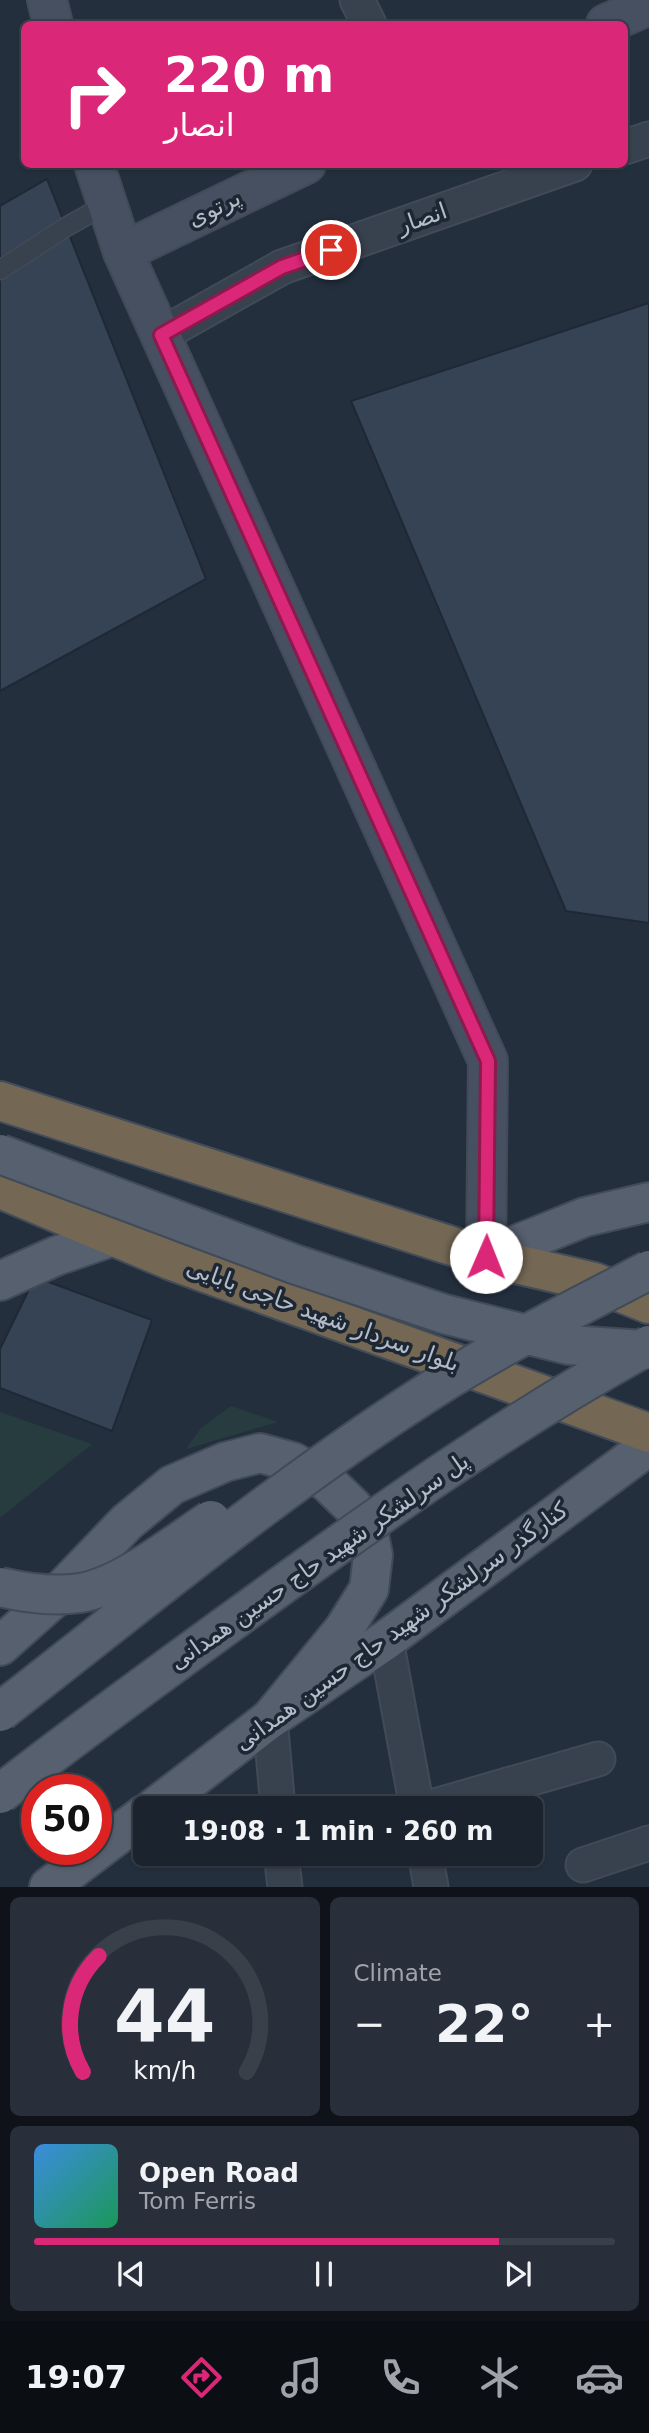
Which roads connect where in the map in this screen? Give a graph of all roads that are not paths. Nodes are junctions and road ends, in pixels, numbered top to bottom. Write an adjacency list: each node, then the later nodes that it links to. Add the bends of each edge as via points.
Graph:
1 (47, 0): 4 (main road)
2 (357, 0): 5 (street)
3 (649, 5): 6 (main road)
4 (52, 21)
5 (368, 21)
6 (613, 21)
7 (649, 138): 8 (street)
8 (628, 146)
9 (95, 168): 12 (main road)
10 (298, 168): 13 (main road, پرتوی)
11 (564, 168): 15 (street, انصار, via 282,267)
12 (107, 204): 13 (main road); 14 (lane)
13 (123, 252): 15 (main road)
14 (0, 270)
15 (161, 335): 21 (main road, via 488,1061)
16 (0, 1101): 21 (highway)
17 (0, 1154): 25 (main road, bridge, via 294,1265 444,1314 569,1345)
18 (0, 1189): 20 (highway, بلوار سردار شهید حاجی بابایی)
19 (649, 1202): 21 (main road, via 585,1217)
20 (114, 1236): 23 (main road); 26 (highway, بلوار سردار شهید حاجی بابایی)
21 (486, 1257): 24 (highway, via 594,1282)
22 (649, 1270): 28 (main road, bridge, via 446,1381)
23 (0, 1281)
24 (649, 1304)
25 (649, 1348): 35 (main road, پل سرلشکر شهید حاج حسین همدانی, bridge, via 510,1427 361,1527)
26 (649, 1433)
27 (649, 1446): 30 (main road, کنارگذر سرلشکر شهید حاج حسین همدانی)
28 (291, 1489): 29 (main road, bridge, via 214,1518 119,1580 81,1593 28,1594); 32 (main road, bridge)
29 (0, 1587)
30 (386, 1640): 33 (main road, کنارگذر سرلشکر شهید حاج حسین همدانی); 38 (street)
31 (0, 1646): 33 (main road, via 127,1522 172,1485 225,1462 260,1453 293,1462 327,1482 353,1507 369,1535 373,1555 369,1589 351,1619)
32 (0, 1712)
33 (270, 1719): 36 (main road, کنارگذر سرلشکر شهید حاج حسین همدانی); 37 (street)
34 (598, 1759): 39 (street)
35 (0, 1794)
36 (169, 1796)
37 (277, 1796)
38 (415, 1796)
39 (470, 1796)
40 (133, 1823): 45 (main road)
41 (649, 1843): 42 (street)
42 (583, 1865)
43 (283, 1866): 46 (street)
44 (427, 1866): 47 (street)
45 (49, 1887)
46 (285, 1887)
47 (431, 1887)

